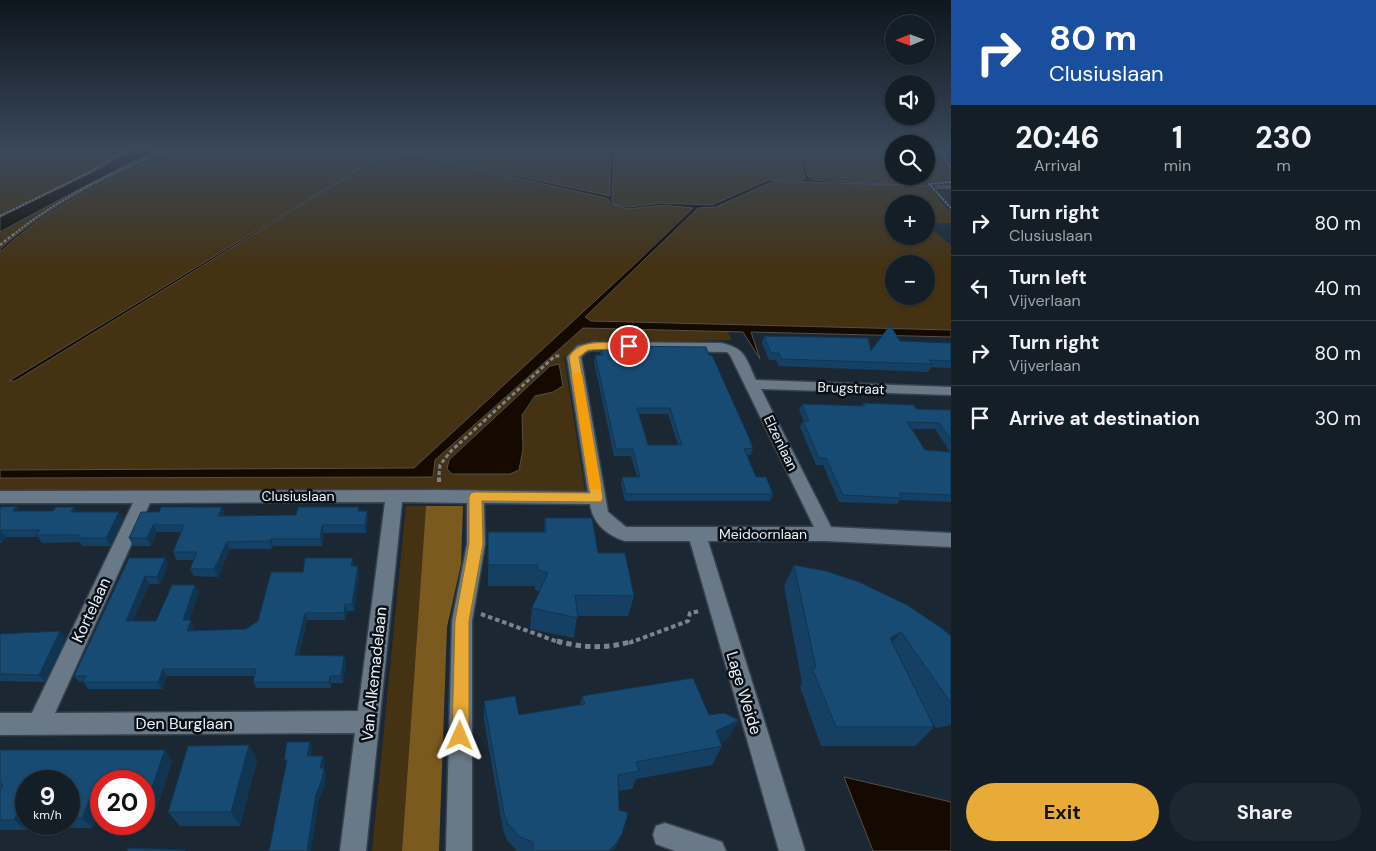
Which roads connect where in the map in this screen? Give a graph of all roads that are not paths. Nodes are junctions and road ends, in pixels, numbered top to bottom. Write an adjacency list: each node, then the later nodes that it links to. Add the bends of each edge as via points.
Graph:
1 (574, 357): 2 (street, Elzenlaan, via 592,346 721,347 736,353); 8 (street, Meidoornlaan)
2 (751, 384): 3 (street, Brugstraat); 10 (street, Elzenlaan)
3 (951, 392)
4 (145, 496): 5 (street, Clusiuslaan); 6 (street, Clusiuslaan); 14 (street, Kortelaan)
5 (0, 497)
6 (394, 497): 7 (street, Clusiuslaan); 12 (street, Van Alkemadelaan)
7 (475, 497): 8 (street, Clusiuslaan); 17 (street, via 476,544 464,608)
8 (597, 498): 9 (street, Meidoornlaan, via 600,514 616,531 625,534)
9 (697, 534): 10 (street, Meidoornlaan); 19 (street, Lage Weide)
10 (826, 534): 11 (street, Meidoornlaan)
11 (951, 540)
12 (369, 722): 14 (street, Den Burglaan); 16 (street, Van Alkemadelaan)
13 (0, 724): 14 (street, Den Burglaan)
14 (38, 724)
15 (665, 835): 18 (street)
16 (353, 851)
17 (459, 851)
18 (712, 851)
19 (792, 851)

